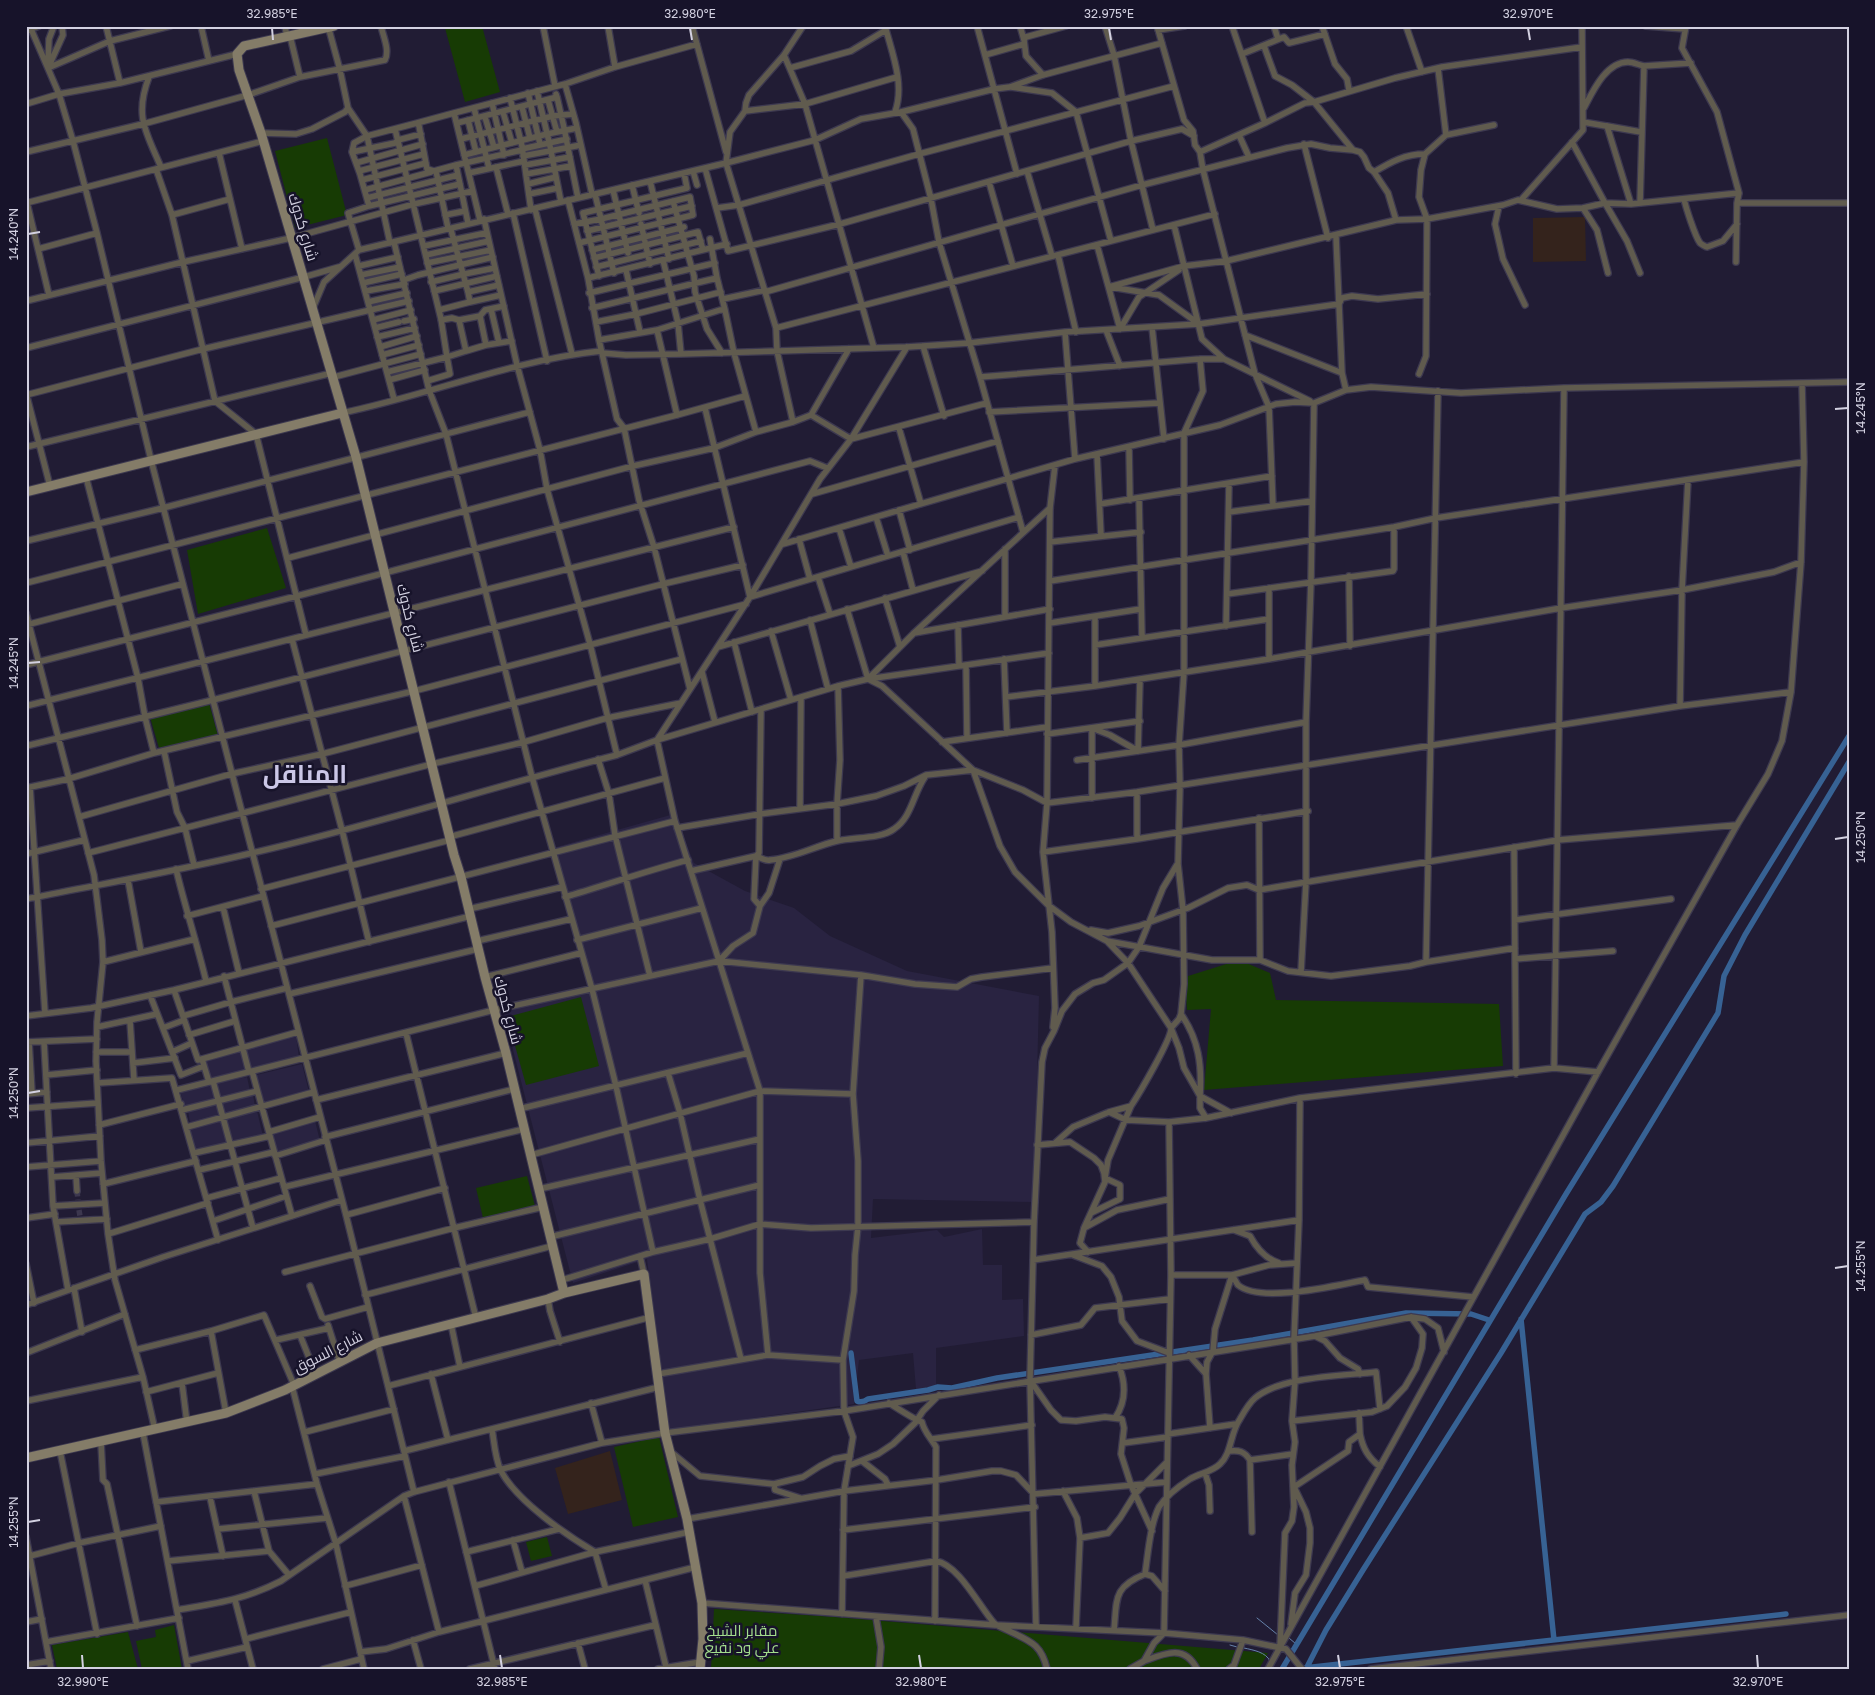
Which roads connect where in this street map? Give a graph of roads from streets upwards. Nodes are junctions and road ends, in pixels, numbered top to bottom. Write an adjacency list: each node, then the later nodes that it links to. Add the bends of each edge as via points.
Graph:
1 (38, 26): 28 (street)
2 (54, 26): 47 (street, via 49,39)
3 (62, 26): 47 (street, via 63,35)
4 (106, 26): 32 (street)
5 (170, 26): 32 (street)
6 (201, 26): 43 (street)
7 (284, 26): 30 (street)
8 (380, 26): 50 (street, via 388,55 386,60)
9 (543, 26): 58 (street)
10 (608, 26): 46 (street)
11 (692, 26): 35 (street)
12 (803, 26): 40 (street)
13 (977, 26): 41 (street)
14 (1020, 26): 33 (street)
15 (1066, 26): 33 (street, via 1026,38)
16 (1106, 26): 42 (street)
17 (1184, 26): 26 (street)
18 (1232, 26): 39 (street)
19 (1274, 26): 31 (street)
20 (1322, 26): 29 (street)
21 (1406, 26): 51 (street)
22 (1582, 26): 37 (street)
23 (1646, 26): 27 (street)
24 (330, 27): 30 (street); 50 (street)
25 (885, 28): 48 (street, via 850,52); 55 (street)
26 (1158, 28): 34 (street)
27 (1685, 28): 44 (street, via 1682,48)
28 (29, 30): 47 (street)
29 (1325, 34): 31 (street, via 1289,43 1284,36); 62 (street, via 1335,64)
30 (288, 36): 38 (street, via 252,43); 54 (street)
31 (1278, 39): 36 (street)
32 (110, 41): 47 (street); 56 (street)
33 (1024, 42): 41 (street); 52 (street, via 1026,56)
34 (1162, 43): 42 (street); 59 (street)
35 (697, 44): 46 (street); 153 (street)
36 (1264, 46): 39 (street); 70 (street, via 1275,76)
37 (1582, 47): 49 (street); 81 (street)
38 (237, 54): 43 (street); 66 (street, شارع كدوك)
39 (1242, 54): 101 (street)
40 (784, 55): 48 (street); 83 (street, via 749,95)
41 (985, 55): 61 (street)
42 (1114, 56): 52 (street); 68 (street)
43 (209, 61): 53 (street)
44 (1691, 63): 45 (street); 211 (street, via 1717,112)
45 (1644, 66): 81 (street, via 1628,62 1612,66); 113 (street)
46 (614, 67): 57 (street)
47 (48, 68): 65 (street)
48 (790, 68): 76 (street)
49 (1438, 68): 51 (street); 118 (street)
50 (340, 70): 54 (street); 79 (street)
51 (1422, 72): 62 (street)
52 (1043, 75): 60 (street)
53 (149, 77): 56 (street); 102 (street, via 141,110)
54 (300, 77): 66 (street)
55 (898, 77): 76 (street); 85 (street)
56 (120, 84): 65 (street)
57 (565, 84): 58 (street); 75 (street)
58 (554, 86): 63 (street)
59 (1174, 86): 68 (street); 122 (street, via 1184,120)
60 (1010, 87): 61 (street); 86 (street, via 1052,93)
61 (994, 89): 85 (street); 110 (street)
62 (1350, 90): 70 (street)
63 (537, 91): 64 (street); 72 (street)
64 (528, 93): 67 (street); 74 (street)
65 (59, 94): 73 (street); 130 (street)
66 (248, 95): 102 (street); 123 (street, شارع كدوك)
67 (510, 98): 71 (street); 82 (street)
68 (1123, 99): 86 (street); 129 (street)
69 (548, 100): 72 (street); 77 (street, via 556,95); 91 (street)
70 (1314, 102): 101 (street, via 1304,103); 144 (street)
71 (492, 103): 80 (street); 88 (street)
72 (540, 103): 74 (street); 94 (street)
73 (26, 104)
74 (530, 104): 78 (street); 96 (street)
75 (571, 104): 77 (street); 89 (street)
76 (805, 104): 83 (street); 128 (street)
77 (560, 106): 90 (street)
78 (522, 107): 82 (street); 97 (street)
79 (348, 108): 119 (street); 123 (street, via 312,129)
80 (474, 108): 87 (street); 93 (street)
81 (1584, 108): 98 (street)
82 (513, 109): 84 (street); 103 (street)
83 (746, 111): 153 (street, via 730,132)
84 (503, 112): 88 (street); 105 (street)
85 (898, 112): 128 (street, via 861,119); 154 (street, via 913,129)
86 (1076, 112): 110 (street); 155 (street)
87 (454, 113): 99 (street); 100 (street)
88 (494, 114): 92 (street); 108 (street)
89 (573, 114): 90 (street); 107 (street)
90 (561, 115): 91 (street); 109 (street)
91 (552, 116): 94 (street); 112 (street)
92 (485, 117): 93 (street); 111 (street)
93 (477, 118): 95 (street); 115 (street)
94 (543, 118): 96 (street); 116 (street)
95 (468, 120): 100 (street); 120 (street)
96 (534, 120): 97 (street); 121 (street)
97 (526, 122): 103 (street); 124 (street)
98 (1583, 122): 113 (street); 133 (street, via 1583,130)
99 (417, 123): 106 (street); 114 (street)
100 (457, 123): 125 (street)
101 (1265, 123): 117 (street)
102 (143, 124): 130 (street); 173 (street)
103 (517, 125): 105 (street); 131 (street)
104 (1494, 125): 118 (street)
105 (507, 127): 108 (street); 134 (street)
106 (395, 128): 119 (street); 127 (street)
107 (578, 128): 109 (street); 139 (street)
108 (499, 129): 111 (street); 138 (street)
109 (565, 130): 112 (street); 126 (street)
110 (1006, 131): 154 (street); 187 (street)
111 (490, 132): 115 (street); 140 (street)
112 (557, 132): 116 (street)
113 (1641, 132): 232 (street); 236 (street, via 1607,126)
114 (421, 134): 127 (street); 135 (street)
115 (481, 134): 120 (street); 143 (street)
116 (547, 134): 121 (street); 132 (street)
117 (1239, 135): 151 (street); 161 (street)
118 (1446, 135): 156 (street)
119 (367, 136): 142 (street); 149 (street, via 354,143)
120 (471, 136): 125 (street); 150 (street)
121 (538, 136): 124 (street); 136 (street)
122 (1194, 136): 129 (street, via 1182,129); 151 (street, via 1195,146)
123 (262, 137): 148 (street); 289 (street, شارع كدوك)
124 (530, 138): 131 (street)
125 (461, 139): 157 (street)
126 (567, 139): 132 (street); 141 (street)
127 (398, 140): 142 (street); 145 (street)
128 (815, 140): 169 (street); 194 (street)
129 (1131, 140): 155 (street); 201 (street)
130 (73, 141): 147 (street); 204 (street)
131 (520, 141): 134 (street); 159 (street)
132 (549, 142): 136 (street); 146 (street)
133 (1572, 142): 226 (street); 231 (street)
134 (512, 143): 138 (street)
135 (422, 144): 145 (street); 152 (street)
136 (540, 144): 159 (street)
137 (1304, 144): 144 (street); 161 (street); 290 (street)
138 (503, 145): 140 (street); 158 (street)
139 (581, 145): 141 (street); 214 (street)
140 (494, 147): 143 (street)
141 (568, 147): 146 (street); 160 (street)
142 (370, 148): 149 (street); 162 (street)
143 (485, 150): 150 (street); 164 (street)
144 (1353, 150): 183 (street, via 1360,152)
145 (401, 151): 162 (street); 163 (street)
146 (551, 151): 159 (street); 165 (street)
147 (26, 152)
148 (219, 152): 173 (street); 221 (street)
149 (352, 152): 166 (street)
150 (476, 152): 157 (street)
151 (1200, 152): 178 (street)
152 (424, 154): 163 (street); 167 (street)
153 (727, 154): 169 (street)
154 (919, 154): 194 (street); 222 (street)
155 (1087, 154): 182 (street); 220 (street)
156 (1425, 154): 183 (street, via 1411,154); 261 (street, via 1419,197)
157 (464, 155): 168 (street)
158 (504, 155): 159 (street); 164 (street)
159 (523, 156): 165 (street); 175 (street); 186 (street)
160 (570, 156): 165 (street); 172 (street)
161 (1249, 157): 178 (street)
162 (372, 158): 166 (street); 171 (street)
163 (402, 158): 171 (street); 174 (street)
164 (487, 159): 168 (street); 175 (street)
165 (553, 160): 176 (street)
166 (356, 163): 179 (street)
167 (426, 163): 174 (street); 180 (street, via 427,169)
168 (466, 163): 170 (street); 184 (street)
169 (726, 163): 177 (street); 238 (street)
170 (456, 165): 180 (street); 188 (street)
171 (374, 166): 179 (street); 189 (street)
172 (571, 166): 176 (street); 219 (street)
173 (161, 167): 204 (street); 255 (street, via 156,169)
174 (405, 168): 189 (street); 190 (street)
175 (492, 168): 184 (street); 251 (street)
176 (554, 168): 186 (street); 191 (street)
177 (705, 168): 181 (street); 243 (street)
178 (1203, 170): 201 (street); 254 (street)
179 (359, 171): 193 (street)
180 (435, 171): 190 (street); 192 (street)
181 (693, 171): 185 (street); 200 (street)
182 (1028, 171): 187 (street); 257 (street)
183 (1374, 172): 263 (street, via 1388,193)
184 (469, 173): 209 (street)
185 (684, 173): 195 (street); 216 (street, via 687,188)
186 (526, 174): 198 (street)
187 (1017, 174): 196 (street)
188 (458, 175): 192 (street); 197 (street)
189 (376, 176): 193 (street); 202 (street)
190 (407, 178): 202 (street); 203 (street)
191 (556, 178): 198 (street); 205 (street)
192 (438, 179): 203 (street); 206 (street)
193 (362, 180): 207 (street)
194 (828, 180): 238 (street); 270 (street)
195 (650, 181): 199 (street); 216 (street)
196 (989, 182): 222 (street); 273 (street)
197 (460, 184): 206 (street); 210 (street)
198 (528, 184): 213 (street)
199 (632, 185): 208 (street); 225 (street)
200 (696, 185)
201 (1142, 185): 220 (street); 278 (street)
202 (378, 186): 207 (street); 212 (street)
203 (409, 187): 212 (street); 215 (street)
204 (84, 188): 229 (street); 281 (street)
205 (558, 188): 213 (street); 228 (street)
206 (440, 189): 215 (street); 217 (street)
207 (365, 190): 218 (street)
208 (613, 190): 214 (street); 237 (street)
209 (473, 191): 210 (street); 262 (street)
210 (462, 192): 217 (street); 249 (street)
211 (1739, 193): 223 (street); 233 (street)
212 (379, 194): 218 (street); 230 (street)
213 (529, 194): 245 (street)
214 (594, 194): 219 (street); 246 (street)
215 (412, 196): 230 (street); 235 (street)
216 (654, 196): 225 (street); 240 (street)
217 (441, 197): 235 (street); 252 (street)
218 (367, 198): 239 (street)
219 (578, 198): 224 (street)
220 (1099, 198): 257 (street); 297 (street)
221 (230, 199): 255 (street); 312 (street)
222 (931, 199): 270 (street); 300 (street)
223 (1684, 199): 232 (street); 271 (street, via 1691,225 1701,244 1707,247 1723,241)
224 (568, 200): 228 (street); 268 (street)
225 (636, 200): 237 (street); 247 (street)
226 (1521, 200): 242 (street); 244 (street, via 1557,209)
227 (673, 201): 240 (street); 241 (street, via 690,197); 248 (street)
228 (561, 202): 245 (street)
229 (27, 203): 311 (street)
230 (382, 203): 239 (street); 250 (street)
231 (1605, 203): 236 (street); 244 (street); 351 (street, via 1627,241)
232 (1640, 203): 236 (street)
233 (1737, 203): 234 (street); 271 (street)
234 (1849, 203)
235 (414, 204): 250 (street); 284 (street)
236 (1631, 204)
237 (616, 205): 246 (street); 256 (street)
238 (739, 205): 243 (street); 306 (street)
239 (369, 206): 264 (street, via 348,213)
240 (656, 206): 247 (street); 253 (street)
241 (692, 206): 248 (street); 260 (street, via 693,215)
242 (1499, 206): 261 (street); 392 (street, via 1495,224 1502,259)
243 (716, 208): 302 (street)
244 (1583, 208): 350 (street, via 1597,230)
245 (533, 209): 251 (street); 447 (street)
246 (599, 209): 258 (street); 265 (street, via 583,214)
247 (638, 210): 256 (street); 259 (street)
248 (676, 210): 253 (street); 260 (street)
249 (465, 211): 252 (street); 266 (street)
250 (384, 212): 264 (street); 298 (street)
251 (510, 213): 262 (street); 454 (street)
252 (445, 214): 276 (street)
253 (658, 214): 259 (street); 267 (street)
254 (1215, 214): 272 (street); 330 (street)
255 (172, 215): 331 (street)
256 (619, 215): 258 (street); 269 (street)
257 (1040, 215): 273 (street); 323 (street)
258 (601, 219): 265 (street); 274 (street)
259 (640, 219): 269 (street); 277 (street)
260 (679, 219): 267 (street); 275 (street)
261 (1427, 219): 263 (street); 379 (street)
262 (482, 220): 266 (street); 282 (street)
263 (1396, 220): 287 (street)
264 (351, 222): 289 (street); 318 (street)
265 (585, 222): 268 (street); 279 (street)
266 (468, 223): 276 (street)
267 (661, 223): 277 (street); 280 (street)
268 (574, 224): 301 (street)
269 (621, 224): 274 (street); 283 (street)
270 (840, 224): 306 (street); 344 (street)
271 (1737, 224): 333 (street)
272 (1174, 225): 278 (street); 341 (street)
273 (1001, 226): 300 (street); 340 (street)
274 (603, 227): 279 (street); 285 (street)
275 (682, 227): 280 (street); 286 (street)
276 (448, 228): 284 (street); 292 (street)
277 (642, 228): 283 (street); 288 (street)
278 (1153, 230): 297 (street)
279 (588, 231): 293 (street)
280 (663, 232): 288 (street); 294 (street)
281 (97, 233): 311 (street); 361 (street)
282 (486, 233): 292 (street); 295 (street)
283 (623, 233): 285 (street); 299 (street)
284 (422, 235): 298 (street); 308 (street)
285 (605, 236): 293 (street); 303 (street)
286 (683, 236): 294 (street); 296 (street, via 698,232); 305 (street)
287 (1336, 236): 290 (street); 390 (street)
288 (644, 237): 299 (street); 304 (street)
289 (292, 238): 312 (street); 357 (street, شارع كدوك)
290 (1328, 238): 330 (street)
291 (710, 239): 310 (street)
292 (454, 240): 308 (street); 309 (street)
293 (590, 240): 301 (street); 314 (street)
294 (665, 240): 304 (street); 316 (street)
295 (489, 241): 309 (street); 313 (street)
296 (701, 241): 305 (street); 317 (street)
297 (1111, 241): 307 (street)
298 (392, 242): 318 (street); 324 (street)
299 (625, 242): 303 (street); 315 (street)
300 (939, 242): 344 (street); 363 (street)
301 (579, 243): 358 (street)
302 (726, 244): 306 (street, via 728,251); 310 (street)
303 (607, 245): 314 (street); 319 (street)
304 (646, 245): 315 (street); 320 (street)
305 (685, 245): 316 (street); 321 (street)
306 (751, 245): 372 (street)
307 (1097, 245): 323 (street); 369 (street)
308 (424, 246): 322 (street)
309 (456, 248): 322 (street); 325 (street)
310 (712, 248): 317 (street); 332 (street)
311 (38, 249): 380 (street)
312 (242, 249): 331 (street)
313 (492, 250): 325 (street); 326 (street)
314 (592, 250): 327 (street)
315 (627, 250): 319 (street); 328 (street)
316 (667, 250): 320 (street); 329 (street)
317 (703, 250): 321 (street)
318 (357, 252): 338 (street); 339 (street)
319 (610, 254): 327 (street); 335 (street)
320 (648, 254): 328 (street); 336 (street)
321 (688, 254): 329 (street); 346 (street)
322 (426, 255): 334 (street)
323 (1055, 256): 340 (street); 424 (street)
324 (398, 257): 339 (street); 342 (street)
325 (458, 257): 334 (street); 337 (street)
326 (493, 257): 337 (street); 345 (street)
327 (594, 258): 343 (street)
328 (630, 259): 335 (street); 347 (street)
329 (666, 260): 336 (street); 354 (street)
330 (1226, 261): 341 (street); 405 (street)
331 (183, 262): 361 (street); 391 (street)
332 (715, 262): 346 (street); 359 (street)
333 (1736, 262)
334 (427, 263): 348 (street)
335 (612, 263): 343 (street); 349 (street)
336 (650, 264): 347 (street)
337 (460, 265): 348 (street); 352 (street)
338 (341, 266): 357 (street); 395 (street, via 324,282)
339 (359, 266): 353 (street)
340 (1013, 266): 363 (street)
341 (1184, 266): 369 (street); 378 (street); 414 (street)
342 (400, 267): 353 (street); 360 (street)
343 (596, 267): 356 (street)
344 (852, 267): 372 (street); 394 (street)
345 (495, 268): 352 (street); 355 (street)
346 (692, 268): 354 (street); 367 (street)
347 (629, 269): 349 (street); 366 (street)
348 (429, 272): 360 (street); 362 (street)
349 (614, 273): 356 (street)
350 (1608, 273)
351 (1640, 273)
352 (463, 274): 362 (street); 365 (street)
353 (361, 275): 364 (street)
354 (667, 275): 366 (street); 370 (street)
355 (497, 276): 365 (street); 368 (street)
356 (599, 276): 358 (street)
357 (304, 277): 391 (street); 395 (street, شارع كدوك)
358 (588, 278): 377 (street)
359 (717, 278): 367 (street); 375 (street)
360 (404, 279): 364 (street); 373 (street); 376 (street)
361 (109, 280): 380 (street); 413 (street)
362 (432, 282): 371 (street)
363 (952, 282): 394 (street); 431 (street)
364 (363, 283): 373 (street)
365 (465, 283): 371 (street); 374 (street)
366 (629, 284): 377 (street); 383 (street)
367 (694, 284): 370 (street); 382 (street)
368 (498, 285): 374 (street); 381 (street)
369 (1109, 286): 378 (street); 419 (street)
370 (670, 290): 383 (street); 389 (street)
371 (434, 291): 400 (street)
372 (765, 291): 384 (street); 418 (street)
373 (366, 292): 387 (street)
374 (468, 292): 388 (street)
375 (721, 292): 382 (street); 384 (street)
376 (407, 293): 386 (street); 387 (street)
377 (589, 293): 396 (street)
378 (1145, 293): 414 (street, via 1158,295); 419 (street, via 1139,297)
379 (1427, 294): 390 (street, via 1378,299 1352,296 1342,298); 466 (street, via 1426,356)
380 (49, 295): 385 (street)
381 (501, 295): 388 (street); 393 (street)
382 (698, 298): 389 (street); 404 (street)
383 (633, 299): 396 (street); 402 (street)
384 (723, 299): 401 (street)
385 (26, 301)
386 (409, 301): 397 (street); 399 (street)
387 (368, 302): 397 (street)
388 (470, 302): 400 (street)
389 (673, 304): 402 (street); 412 (street)
390 (1339, 304): 405 (street); 464 (street)
391 (192, 305): 413 (street); 439 (street)
392 (1525, 305)
393 (504, 306): 398 (street); 429 (street)
394 (862, 306): 418 (street); 438 (street)
395 (313, 308): 410 (street, شارع كدوك)
396 (592, 308): 411 (street)
397 (370, 309): 407 (street); 410 (street)
398 (491, 309): 403 (street); 430 (street)
399 (411, 310): 406 (street); 407 (street)
400 (439, 310): 408 (street)
401 (725, 310): 404 (street); 445 (street)
402 (636, 314): 411 (street); 422 (street)
403 (480, 316): 409 (street); 432 (street)
404 (703, 316): 412 (street); 444 (street)
405 (1240, 318): 414 (street); 425 (street)
406 (414, 319): 416 (street); 417 (street)
407 (373, 320): 416 (street)
408 (441, 320): 409 (street); 451 (street)
409 (460, 320): 441 (street)
410 (316, 322): 439 (street); 467 (street, شارع كدوك)
411 (596, 322): 428 (street)
412 (678, 323): 420 (street); 449 (street)
413 (120, 324): 437 (street); 460 (street)
414 (1198, 324): 415 (street); 453 (street, via 1202,339)
415 (1152, 327): 419 (street); 457 (street)
416 (375, 328): 427 (street)
417 (415, 328): 426 (street); 427 (street)
418 (776, 328): 442 (street)
419 (1120, 329): 421 (street)
420 (657, 330): 422 (street); 448 (street)
421 (1106, 330): 424 (street); 458 (street)
422 (640, 332): 428 (street)
423 (1065, 332): 424 (street); 431 (street); 462 (street)
424 (1076, 332)
425 (1245, 334): 464 (street); 465 (street)
426 (417, 336): 433 (street); 434 (street)
427 (377, 337): 434 (street)
428 (599, 340): 443 (street)
429 (512, 341): 430 (street); 459 (street)
430 (499, 343): 432 (street)
431 (969, 343): 435 (street); 468 (street)
432 (486, 344): 441 (street)
433 (419, 345): 446 (street); 450 (street)
434 (380, 346): 450 (street)
435 (923, 346): 436 (street); 492 (street)
436 (907, 347): 438 (street); 501 (street)
437 (26, 348)
438 (874, 348): 440 (street)
439 (203, 349): 460 (street); 480 (street)
440 (849, 349): 442 (street); 490 (street)
441 (466, 351): 451 (street)
442 (777, 351): 445 (street); 494 (street)
443 (602, 352): 447 (street); 448 (street); 495 (street, via 617,419)
444 (722, 353): 445 (street); 449 (street)
445 (734, 353): 478 (street)
446 (421, 354): 455 (street); 456 (street)
447 (572, 354): 454 (street)
448 (662, 354): 449 (street); 491 (street)
449 (681, 354)
450 (382, 355): 456 (street)
451 (447, 357): 455 (street); 470 (street, via 450,374)
452 (1200, 359): 453 (street); 457 (street); 500 (street, via 1203,391)
453 (1224, 359): 465 (street)
454 (547, 361): 459 (street)
455 (423, 362): 461 (street); 463 (street)
456 (384, 363): 463 (street); 467 (street)
457 (1157, 363): 458 (street); 482 (street)
458 (1120, 366): 462 (street)
459 (518, 367): 474 (street); 488 (street)
460 (130, 368): 477 (street); 493 (street)
461 (425, 370): 469 (street); 470 (street)
462 (1068, 370): 468 (street); 486 (street)
463 (387, 372): 469 (street)
464 (1342, 373): 475 (street)
465 (1256, 374): 483 (street); 484 (street)
466 (1418, 374)
467 (333, 375): 480 (street); 487 (street, شارع كدوك)
468 (980, 377): 481 (street)
469 (389, 380): 479 (street)
470 (427, 381): 474 (street)
471 (1849, 382): 472 (street)
472 (1802, 384): 473 (street); 513 (street)
473 (1564, 388): 476 (street, via 1461,393); 533 (street)
474 (429, 390): 479 (street); 499 (street)
475 (1346, 390): 476 (street, via 1371,386); 483 (street)
476 (1438, 391): 548 (street)
477 (26, 395): 504 (street)
478 (745, 396): 485 (street); 497 (street)
479 (394, 399): 487 (street)
480 (215, 401): 493 (street); 498 (street)
481 (987, 403): 489 (street); 492 (street)
482 (1159, 403): 486 (street); 502 (street)
483 (1314, 403): 484 (street, via 1296,402); 535 (street)
484 (1269, 407): 500 (street); 519 (street)
485 (705, 408): 491 (street); 507 (street)
486 (1071, 408): 489 (street); 511 (street)
487 (342, 412): 498 (street); 510 (street, شارع كدوك)
488 (530, 412): 499 (street); 508 (street)
489 (989, 412): 503 (street)
490 (811, 414): 494 (street); 501 (street)
491 (677, 415): 495 (street)
492 (944, 416): 496 (street)
493 (141, 420): 504 (street); 512 (street)
494 (793, 422): 497 (street)
495 (624, 428): 508 (street); 516 (street)
496 (899, 428): 501 (street); 514 (street)
497 (756, 432): 507 (street)
498 (256, 434): 512 (street); 522 (street)
499 (446, 434): 510 (street); 518 (street)
500 (1184, 434): 502 (street); 528 (street)
501 (850, 439): 517 (street)
502 (1164, 439): 506 (street)
503 (998, 441): 514 (street); 521 (street)
504 (38, 444): 505 (street); 526 (street)
505 (26, 447)
506 (1129, 447): 509 (street); 534 (street)
507 (714, 448): 516 (street); 524 (street)
508 (540, 450): 518 (street); 527 (street)
509 (1097, 454): 511 (street); 537 (street)
510 (356, 457): 522 (street); 530 (street, شارع كدوك)
511 (1075, 459): 515 (street)
512 (151, 460): 520 (street); 540 (street)
513 (1804, 462): 523 (street); 574 (street)
514 (910, 465): 531 (street); 536 (street)
515 (1055, 465): 521 (street); 541 (street)
516 (633, 466): 527 (street); 538 (street)
517 (828, 468): 524 (street, via 810,461); 531 (street)
518 (456, 472): 530 (street); 543 (street)
519 (1272, 476): 525 (street); 539 (street)
520 (86, 477): 526 (street); 549 (street)
521 (1009, 478): 536 (street); 547 (street)
522 (267, 480): 540 (street); 545 (street)
523 (1688, 480): 533 (street); 592 (street)
524 (724, 484): 538 (street); 550 (street)
525 (1229, 484): 528 (street); 544 (street)
526 (50, 486): 529 (street)
527 (547, 489): 543 (street); 551 (street)
528 (1185, 491): 532 (street); 572 (street)
529 (26, 492)
530 (365, 494): 545 (street); 556 (street, شارع كدوك)
531 (812, 494): 562 (street)
532 (1140, 498): 534 (street); 555 (street)
533 (1563, 499): 548 (street); 600 (street)
534 (1130, 500): 537 (street)
535 (1312, 501): 539 (street); 559 (street)
536 (921, 504): 542 (street)
537 (1100, 504): 557 (street)
538 (642, 506): 551 (street); 564 (street)
539 (1273, 506): 544 (street)
540 (163, 508): 549 (street); 563 (street)
541 (1050, 508): 554 (street); 561 (street)
542 (899, 510): 546 (street); 567 (street)
543 (466, 511): 556 (street); 565 (street)
544 (1229, 512): 569 (street)
545 (277, 517): 563 (street); 571 (street)
546 (876, 517): 553 (street); 570 (street)
547 (1019, 517): 554 (street); 567 (street)
548 (1436, 518): 552 (street); 619 (street)
549 (98, 524): 560 (street); 573 (street)
550 (734, 526): 564 (street); 575 (street)
551 (557, 527): 565 (street); 576 (street)
552 (1394, 527): 559 (street); 581 (street, via 1393,571)
553 (839, 528): 558 (street); 577 (street)
554 (1023, 532): 566 (street)
555 (1141, 532): 557 (street); 578 (street)
556 (374, 535): 571 (street); 580 (street, شارع كدوك)
557 (1101, 536): 561 (street)
558 (799, 539): 562 (street); 583 (street)
559 (1312, 539): 569 (street); 585 (street)
560 (26, 541)
561 (1050, 542): 584 (street)
562 (783, 544): 595 (street)
563 (172, 545): 573 (street); 587 (street)
564 (654, 546): 576 (street); 588 (street)
565 (475, 549): 580 (street); 590 (street)
566 (1005, 549): 579 (street); 607 (street)
567 (910, 550): 568 (street)
568 (903, 552): 570 (street); 591 (street)
569 (1228, 553): 572 (street); 593 (street)
570 (888, 556): 577 (street)
571 (288, 558): 594 (street)
572 (1184, 560): 578 (street); 620 (street)
573 (108, 561): 586 (street); 597 (street)
574 (1801, 562): 592 (street, via 1774,572); 656 (street)
575 (743, 565): 588 (street); 595 (street)
576 (568, 567): 590 (street); 599 (street)
577 (851, 567): 582 (street)
578 (1142, 568): 584 (street); 603 (street)
579 (982, 571): 591 (street); 621 (street)
580 (385, 573): 594 (street); 605 (street, شارع كدوك)
581 (1349, 576): 585 (street); 630 (street)
582 (818, 577): 583 (street); 606 (street)
583 (810, 579): 595 (street)
584 (1050, 581): 602 (street)
585 (1311, 582): 589 (street); 633 (street)
586 (26, 583)
587 (182, 584): 597 (street); 612 (street)
588 (663, 584): 599 (street); 611 (street)
589 (1269, 588): 593 (street); 609 (street)
590 (485, 589): 605 (street); 617 (street)
591 (913, 590): 596 (street)
592 (1682, 590): 600 (street); 666 (street)
593 (1227, 594): 616 (street)
594 (297, 596): 612 (street); 622 (street)
595 (750, 597): 598 (street)
596 (886, 598): 601 (street); 631 (street)
597 (118, 600): 614 (street); 623 (street)
598 (746, 604): 611 (street); 629 (street)
599 (580, 606): 617 (street); 627 (street)
600 (1561, 608): 619 (street); 675 (street)
601 (848, 609): 606 (street); 648 (street)
602 (1050, 609): 607 (street); 613 (street)
603 (1141, 610): 608 (street); 624 (street)
604 (26, 613): 614 (street)
605 (394, 613): 622 (street); 632 (street, شارع كدوك)
606 (830, 614): 610 (street)
607 (1005, 617): 615 (street)
608 (1095, 617): 613 (street); 628 (street)
609 (1269, 619): 616 (street); 637 (street)
610 (810, 620): 618 (street); 653 (street)
611 (673, 622): 627 (street); 635 (street)
612 (193, 623): 623 (street); 639 (street)
613 (1050, 623): 634 (street)
614 (28, 624): 638 (street)
615 (958, 625): 621 (street); 642 (street)
616 (1226, 626): 620 (street)
617 (495, 627): 632 (street); 643 (street)
618 (771, 631): 626 (street); 662 (street)
619 (1434, 631): 630 (street); 688 (street)
620 (1184, 632): 624 (street); 645 (street)
621 (914, 633): 631 (street)
622 (306, 635): 625 (street)
623 (127, 638): 638 (street); 647 (street)
624 (1142, 638): 628 (street)
625 (292, 639): 639 (street); 646 (street)
626 (734, 642): 629 (street); 668 (street)
627 (590, 644): 643 (street); 650 (street)
628 (1095, 645): 652 (street)
629 (718, 646): 644 (street)
630 (1350, 646): 633 (street)
631 (900, 647): 648 (street)
632 (404, 650): 646 (street); 655 (street, شارع كدوك)
633 (1309, 652): 637 (street); 674 (street)
634 (1048, 653): 636 (street); 657 (street)
635 (682, 659): 650 (street); 654 (street)
636 (1004, 659): 641 (street); 659 (street)
637 (1269, 659): 645 (street)
638 (40, 662): 640 (street); 660 (street)
639 (202, 662): 647 (street); 661 (street)
640 (26, 665)
641 (966, 665): 642 (street); 682 (street)
642 (959, 666): 648 (street)
643 (504, 667): 655 (street); 663 (street)
644 (702, 672): 654 (street); 673 (street)
645 (1184, 672): 649 (street); 686 (street)
646 (302, 677): 661 (street); 669 (street)
647 (138, 678): 660 (street); 670 (street)
648 (868, 679): 651 (street); 685 (street, via 882,686)
649 (1140, 679): 652 (street); 672 (street)
650 (598, 681): 663 (street); 671 (street)
651 (838, 686): 653 (street); 714 (street, via 840,760)
652 (1095, 686): 657 (street)
653 (828, 689): 658 (street)
654 (690, 690): 664 (street)
655 (414, 691): 669 (street); 676 (street, شارع كدوك)
656 (1791, 692): 666 (street); 723 (street, via 1782,741 1772,766)
657 (1047, 693): 659 (street); 678 (street)
658 (801, 697): 662 (street); 715 (street)
659 (1006, 697): 679 (street)
660 (50, 700): 665 (street); 681 (street)
661 (213, 700): 670 (street); 680 (street)
662 (791, 700): 667 (street)
663 (514, 703): 676 (street); 684 (street)
664 (681, 703): 671 (street); 683 (street)
665 (26, 706)
666 (1680, 706): 675 (street)
667 (761, 709): 668 (street); 719 (street)
668 (752, 712): 673 (street)
669 (312, 716): 680 (street); 692 (street)
670 (145, 717): 681 (street); 691 (street)
671 (607, 718): 684 (street); 693 (street)
672 (1140, 721): 677 (street); 690 (street)
673 (715, 722): 683 (street)
674 (1306, 722): 686 (street); 698 (street)
675 (1560, 725): 688 (street); 732 (street)
676 (423, 728): 692 (street); 697 (street, شارع كدوك)
677 (1092, 728): 678 (street); 690 (street); 694 (street)
678 (1047, 731): 679 (street); 713 (street)
679 (1007, 733): 682 (street)
680 (222, 737): 689 (street); 700 (street)
681 (59, 738): 687 (street); 704 (street)
682 (967, 738): 685 (street)
683 (657, 740): 693 (street); 703 (street)
684 (524, 742): 697 (street); 702 (street)
685 (942, 742): 699 (street)
686 (1180, 745): 690 (street); 705 (street)
687 (26, 746)
688 (1431, 746): 698 (street); 744 (street)
689 (164, 751): 691 (street); 707 (street)
690 (1138, 751): 694 (street)
691 (154, 753): 704 (street)
692 (322, 754): 700 (street); 708 (street)
693 (617, 755): 695 (street)
694 (1092, 758): 696 (street); 711 (street)
695 (598, 759): 702 (street); 710 (street)
696 (1078, 760)
697 (432, 764): 708 (street); 712 (street, شارع كدوك)
698 (1306, 766): 705 (street); 716 (street)
699 (972, 770): 701 (street); 713 (street); 764 (street, via 1007,860)
700 (231, 774): 707 (street); 718 (street)
701 (926, 775): 714 (street, via 876,796); 733 (street, via 917,788 913,804 892,831)
702 (532, 777): 712 (street); 717 (street)
703 (665, 778): 710 (street); 722 (street)
704 (68, 779): 706 (street); 720 (street)
705 (1180, 786): 709 (street); 727 (street)
706 (28, 788): 735 (street)
707 (172, 789): 720 (street); 724 (street, via 177,812)
708 (331, 790): 718 (street); 726 (street)
709 (1138, 792): 711 (street); 730 (street)
710 (609, 794): 717 (street); 728 (street)
711 (1092, 798): 713 (street)
712 (441, 803): 726 (street); 729 (street, شارع كدوك)
713 (1047, 803): 736 (street)
714 (837, 804): 715 (street); 733 (street)
715 (800, 808): 719 (street)
716 (1308, 811): 721 (street); 753 (street)
717 (541, 812): 729 (street); 740 (street)
718 (242, 814): 724 (street); 738 (street)
719 (760, 814): 725 (street); 741 (street, via 760,849)
720 (79, 816): 731 (street)
721 (1259, 818): 727 (street); 757 (street)
722 (675, 820): 725 (street); 728 (street)
723 (1737, 825): 732 (street); 843 (street)
724 (185, 828): 737 (street); 746 (street)
725 (677, 828): 743 (street)
726 (342, 830): 738 (street); 747 (street)
727 (1179, 831): 730 (street); 745 (street)
728 (615, 836): 740 (street); 752 (street)
729 (450, 838): 747 (street); 750 (street, شارع كدوك)
730 (1137, 839): 736 (street)
731 (84, 840): 735 (street); 737 (street)
732 (1558, 840): 734 (street); 770 (street)
733 (837, 841): 742 (street)
734 (1514, 847): 744 (street); 773 (street)
735 (34, 852): 739 (street); 759 (street)
736 (1043, 852): 764 (street)
737 (88, 853): 754 (street)
738 (252, 853): 746 (street); 755 (street)
739 (26, 854)
740 (552, 854): 750 (street); 756 (street)
741 (756, 856): 742 (street, via 768,861); 749 (street); 766 (street, via 754,899)
742 (780, 859): 766 (street, via 769,893)
743 (688, 860): 749 (street); 752 (street, via 642,872)
744 (1428, 862): 753 (street); 794 (street)
745 (1178, 864): 768 (street); 774 (street)
746 (194, 865): 748 (street)
747 (351, 866): 755 (street); 763 (street)
748 (176, 869): 751 (street); 771 (street)
749 (691, 871): 767 (street)
750 (461, 877): 763 (street); 769 (street, شارع كدوك)
751 (128, 880): 754 (street); 786 (street)
752 (626, 880): 760 (street); 775 (street)
753 (1306, 882): 757 (street); 798 (street)
754 (96, 886): 759 (street); 793 (street)
755 (261, 888): 758 (street)
756 (562, 888): 760 (street); 769 (street)
757 (1259, 890): 768 (street, via 1247,885 1228,888); 791 (street)
758 (263, 896): 765 (street); 776 (street)
759 (37, 897): 761 (street); 812 (street)
760 (565, 897): 772 (street)
761 (26, 899)
762 (1671, 899): 770 (street)
763 (361, 903): 776 (street); 781 (street)
764 (1048, 905): 777 (street); 797 (street)
765 (223, 906): 771 (street); 799 (street)
766 (760, 906): 792 (street, via 753,933 733,946)
767 (702, 908): 775 (street); 792 (street)
768 (1184, 910): 774 (street); 789 (street)
769 (470, 912): 781 (street); 782 (street, شارع كدوك)
770 (1557, 915): 773 (street); 788 (street)
771 (187, 916): 778 (street)
772 (571, 919): 779 (street); 782 (street)
773 (1515, 920): 784 (street)
774 (1147, 923): 777 (street, via 1108,933); 783 (street)
775 (637, 924): 779 (street); 802 (street)
776 (271, 926): 796 (street)
777 (1085, 929): 780 (street)
778 (195, 939): 786 (street); 804 (street)
779 (577, 940): 787 (street)
780 (1107, 941): 783 (street); 795 (street)
781 (370, 942): 796 (street)
782 (478, 945): 803 (street, شارع كدوك); 807 (street)
783 (1139, 947): 789 (street); 795 (street)
784 (1515, 948): 790 (street); 794 (street)
785 (1613, 951): 788 (street)
786 (141, 952): 793 (street)
787 (581, 954): 803 (street); 805 (street)
788 (1556, 955): 790 (street); 840 (street)
789 (1184, 956): 791 (street, via 1212,960); 814 (street)
790 (1515, 959): 845 (street)
791 (1260, 960): 798 (street, via 1288,971)
792 (719, 961): 800 (street); 802 (street); 834 (street)
793 (103, 962): 810 (street)
794 (1426, 962): 798 (street, via 1331,976)
795 (1128, 963): 821 (street); 825 (street, via 1104,980 1092,983 1075,994 1062,1011)
796 (281, 964): 799 (street); 807 (street)
797 (1053, 968): 800 (street, via 971,979 957,988); 825 (street, via 1055,1008)
798 (1301, 972)
799 (239, 973): 801 (street)
800 (862, 975): 859 (street)
801 (224, 976): 804 (street); 809 (street)
802 (650, 976): 805 (street)
803 (485, 977): 811 (street, شارع كدوك)
804 (206, 981): 806 (street)
805 (592, 989): 811 (street); 851 (street)
806 (174, 990): 808 (street); 816 (street)
807 (288, 991): 809 (street); 822 (street)
808 (150, 995): 810 (street); 813 (street)
809 (231, 1002): 816 (street); 818 (street)
810 (100, 1006): 812 (street); 819 (street)
811 (494, 1010): 823 (street); 833 (street, شارع كدوك)
812 (45, 1013): 815 (street)
813 (158, 1014): 817 (street); 820 (street)
814 (1181, 1014): 821 (street); 860 (street, via 1200,1057)
815 (26, 1016)
816 (183, 1018): 820 (street); 824 (street)
817 (130, 1021): 819 (street); 832 (street)
818 (235, 1021): 824 (street); 830 (street)
819 (97, 1027): 826 (street)
820 (163, 1028): 835 (street)
821 (1171, 1028): 860 (street, via 1184,1068); 866 (street, via 1164,1048)
822 (298, 1032): 830 (street); 836 (street)
823 (406, 1033): 836 (street); 847 (street)
824 (189, 1035): 829 (street)
825 (1051, 1037): 891 (street, via 1042,1062)
826 (97, 1039): 828 (street); 831 (street)
827 (28, 1042): 828 (street); 858 (street)
828 (44, 1042): 846 (street)
829 (192, 1043): 835 (street); 837 (street, via 198,1060)
830 (242, 1047): 837 (street); 842 (street)
831 (96, 1052): 832 (street); 841 (street)
832 (132, 1052): 838 (street)
833 (506, 1053): 847 (street); 852 (street, شارع كدوك)
834 (748, 1053): 844 (street); 855 (street)
835 (174, 1055): 838 (street); 839 (street, via 181,1075)
836 (305, 1058): 842 (street); 857 (street)
837 (202, 1059): 839 (street)
838 (133, 1063): 848 (street)
839 (204, 1066): 849 (street)
840 (1554, 1068): 843 (street); 845 (street)
841 (97, 1070): 846 (street); 850 (street)
842 (251, 1072): 849 (street); 854 (street)
843 (1598, 1072): 971 (street)
844 (668, 1073): 851 (street); 873 (street)
845 (1516, 1074): 861 (street)
846 (46, 1075): 856 (street)
847 (416, 1076): 862 (street); 871 (street)
848 (134, 1080): 850 (street); 853 (street, via 172,1078)
849 (211, 1082): 853 (street); 863 (street)
850 (98, 1083): 864 (street)
851 (616, 1086): 870 (street); 882 (street)
852 (514, 1089): 870 (street, شارع كدوك); 871 (street)
853 (177, 1090): 867 (street)
854 (257, 1091): 863 (street); 868 (street)
855 (760, 1091): 859 (street); 873 (street); 887 (street)
856 (47, 1092): 858 (street); 865 (street)
857 (314, 1092): 862 (street); 868 (street)
858 (29, 1093)
859 (853, 1094): 940 (street)
860 (1200, 1096): 874 (street); 877 (street, via 1200,1108)
861 (1300, 1098): 874 (street); 935 (street)
862 (316, 1100): 876 (street)
863 (218, 1101): 867 (street); 875 (street)
864 (98, 1103): 865 (street); 880 (street)
865 (48, 1106): 869 (street); 888 (street)
866 (1131, 1106): 872 (street); 878 (street)
867 (182, 1107): 880 (street); 881 (street)
868 (262, 1107): 875 (street); 884 (street)
869 (26, 1108)
870 (519, 1109): 883 (street, شارع كدوك)
871 (425, 1111): 886 (street); 893 (street)
872 (1110, 1112): 878 (street); 890 (street, via 1072,1127)
873 (680, 1113): 882 (street); 897 (street)
874 (1231, 1113): 877 (street)
875 (223, 1117): 881 (street); 892 (street)
876 (320, 1117): 884 (street); 886 (street)
877 (1206, 1118): 879 (street)
878 (1126, 1120): 879 (street); 910 (street, via 1108,1160)
879 (1169, 1122): 919 (street)
880 (99, 1125): 885 (street)
881 (187, 1127): 894 (street)
882 (625, 1129): 896 (street); 903 (street)
883 (524, 1130): 893 (street); 896 (street, شارع كدوك)
884 (270, 1134): 892 (street); 895 (street)
885 (100, 1136): 888 (street); 898 (street)
886 (326, 1138): 895 (street); 906 (street)
887 (760, 1139): 897 (street); 912 (street)
888 (50, 1140): 889 (street); 901 (street)
889 (26, 1142)
890 (1055, 1143): 891 (street); 910 (street, via 1070,1142 1094,1158)
891 (1037, 1144): 938 (street)
892 (231, 1145): 894 (street); 900 (street)
893 (435, 1152): 906 (street); 915 (street)
894 (194, 1153): 899 (street)
895 (275, 1154): 900 (street); 909 (street)
896 (531, 1155): 916 (street, شارع كدوك)
897 (690, 1156): 903 (street); 922 (street)
898 (101, 1161): 901 (street); 905 (street)
899 (196, 1161): 904 (street); 911 (street)
900 (235, 1161): 904 (street); 914 (street)
901 (51, 1165): 902 (street); 908 (street)
902 (26, 1167)
903 (634, 1168): 916 (street); 930 (street)
904 (199, 1170): 920 (street)
905 (102, 1173): 907 (street); 911 (street)
906 (335, 1175): 913 (street); 921 (street)
907 (76, 1176): 908 (street); 917 (street)
908 (52, 1177): 924 (street)
909 (281, 1178): 913 (street); 914 (street)
910 (1104, 1178): 928 (street); 928 (street, via 1120,1185 1120,1199)
911 (103, 1184): 923 (street)
912 (760, 1185): 922 (street); 939 (street)
913 (284, 1187): 918 (street)
914 (242, 1188): 920 (street); 926 (street)
915 (445, 1188): 931 (street); 942 (street)
916 (539, 1190): 925 (street, شارع كدوك)
917 (78, 1191)
918 (286, 1196): 926 (street); 932 (street)
919 (1170, 1199): 943 (street, via 1116,1210); 948 (street)
920 (207, 1200): 936 (street); 945 (street)
921 (342, 1200): 931 (street); 932 (street)
922 (700, 1200): 930 (street); 946 (street)
923 (105, 1203): 927 (street); 934 (street)
924 (53, 1206): 927 (street); 929 (street)
925 (543, 1207): 942 (street); 949 (street, شارع كدوك)
926 (248, 1208): 936 (street); 941 (street)
927 (79, 1210): 934 (street); 937 (street)
928 (1091, 1213): 943 (street)
929 (55, 1214): 933 (street); 937 (street)
930 (644, 1214): 949 (street); 950 (street)
931 (346, 1215): 952 (street)
932 (292, 1216): 941 (street)
933 (26, 1218)
934 (107, 1219): 945 (street)
935 (1299, 1220): 944 (street); 956 (street)
936 (213, 1221): 947 (street)
937 (56, 1222): 967 (street)
938 (1034, 1222): 940 (street); 955 (street)
939 (760, 1224): 940 (street, via 811,1228); 946 (street); 998 (street, via 760,1273)
940 (858, 1226): 1002 (street, via 854,1291)
941 (254, 1228): 947 (street)
942 (454, 1228): 952 (street); 959 (street)
943 (1084, 1228): 951 (street, via 1080,1243)
944 (1233, 1230): 948 (street); 958 (street, via 1250,1236 1268,1260)
945 (108, 1234): 961 (street)
946 (710, 1239): 950 (street); 1001 (street)
947 (218, 1240): 961 (street)
948 (1170, 1240): 951 (street); 963 (street)
949 (551, 1242): 959 (street); 965 (street, شارع كدوك)
950 (653, 1252): 954 (street)
951 (1088, 1252): 953 (street)
952 (355, 1254): 960 (street); 970 (street)
953 (1071, 1254): 955 (street); 975 (street, via 1102,1266 1111,1277)
954 (640, 1256): 962 (street); 965 (street)
955 (1033, 1260): 988 (street)
956 (1297, 1263): 958 (street); 968 (street)
957 (26, 1264): 974 (street)
958 (1284, 1265): 964 (street, via 1269,1265)
959 (464, 1270): 970 (street); 981 (street)
960 (285, 1272)
961 (114, 1274): 967 (street); 978 (street)
962 (644, 1274): 969 (street, شارع السوق); 979 (street)
963 (1170, 1275): 964 (street); 973 (street)
964 (1232, 1275): 968 (street, via 1239,1285 1258,1292); 995 (street, via 1214,1329)
965 (562, 1280): 969 (street, شارع كدوك)
966 (310, 1286): 982 (street)
967 (71, 1289): 974 (street); 986 (street)
968 (1296, 1292): 971 (street, via 1365,1280 1368,1287); 990 (street)
969 (564, 1293): 972 (street, شارع السوق)
970 (365, 1295): 977 (street)
971 (1473, 1296): 996 (street)
972 (548, 1299): 981 (street, شارع السوق); 992 (street)
973 (1170, 1299): 975 (street); 999 (street)
974 (34, 1302): 976 (street)
975 (1119, 1304): 988 (street, via 1095,1308 1081,1325); 999 (street, via 1122,1321 1137,1341)
976 (26, 1305)
977 (368, 1307): 982 (street); 993 (street)
978 (125, 1314): 986 (street); 994 (street)
979 (650, 1317): 992 (street); 1008 (street)
980 (1411, 1317): 989 (street); 996 (street, via 1425,1319 1438,1328); 1025 (street, via 1423,1334 1416,1368 1405,1387)
981 (476, 1318): 983 (street, شارع السوق)
982 (326, 1320): 984 (street)
983 (451, 1324): 993 (street, شارع السوق); 1005 (street)
984 (329, 1328): 987 (street); 1003 (street)
985 (210, 1331): 991 (street, via 264,1315); 994 (street); 1006 (street)
986 (82, 1332): 997 (street)
987 (300, 1335): 991 (street); 1011 (street)
988 (1031, 1335): 1013 (street)
989 (1315, 1336): 990 (street); 1010 (street, via 1325,1341)
990 (1294, 1339): 995 (street); 1014 (street)
991 (276, 1340): 1016 (street)
992 (560, 1342): 1005 (street)
993 (377, 1343): 1003 (street, شارع السوق); 1017 (street)
994 (135, 1350): 1012 (street)
995 (1212, 1351): 1000 (street); 1009 (street)
996 (1444, 1352): 1059 (street)
997 (26, 1353)
998 (768, 1355): 1001 (street); 1002 (street)
999 (1169, 1355): 1000 (street); 1004 (street); 1042 (street)
1000 (1189, 1355): 1009 (street)
1001 (741, 1359): 1008 (street)
1002 (843, 1360): 1026 (street)
1003 (340, 1363): 1011 (street, شارع السوق)
1004 (1120, 1366): 1013 (street); 1029 (street, via 1124,1396 1121,1409)
1005 (460, 1367): 1007 (street)
1006 (218, 1373): 1015 (street); 1027 (street)
1007 (431, 1374): 1017 (street); 1044 (street)
1008 (658, 1374): 1018 (street)
1009 (1206, 1374): 1035 (street)
1010 (1360, 1374): 1014 (street); 1025 (street, via 1376,1372)
1011 (316, 1375): 1016 (street, شارع السوق)
1012 (143, 1377): 1019 (street); 1021 (street)
1013 (1030, 1380): 1020 (street); 1029 (street, via 1061,1420); 1034 (street)
1014 (1295, 1381): 1031 (street); 1033 (street, via 1266,1390 1254,1399)
1015 (182, 1383): 1019 (street); 1032 (street)
1016 (293, 1386): 1027 (street, شارع السوق); 1038 (street)
1017 (388, 1386): 1024 (street)
1018 (659, 1387): 1022 (street); 1040 (street)
1019 (146, 1392): 1037 (street)
1020 (939, 1395): 1023 (street); 1030 (street)
1021 (26, 1401)
1022 (591, 1403): 1036 (street); 1046 (street)
1023 (889, 1403): 1026 (street); 1030 (street)
1024 (394, 1409): 1038 (street); 1051 (street)
1025 (1380, 1409): 1028 (street)
1026 (844, 1411): 1040 (street); 1053 (street, via 853,1437)
1027 (226, 1413): 1032 (street, شارع السوق)
1028 (1359, 1413): 1031 (street); 1041 (street)
1029 (1114, 1418): 1047 (street, via 1122,1419)
1030 (917, 1421): 1043 (street, via 922,1422 926,1434); 1056 (street, via 893,1444)
1031 (1292, 1421): 1052 (street)
1032 (187, 1423): 1037 (street, شارع السوق)
1033 (1236, 1424): 1035 (street); 1050 (street)
1034 (1032, 1425): 1043 (street); 1076 (street)
1035 (1210, 1428): 1042 (street)
1036 (492, 1429): 1044 (street); 1060 (street)
1037 (156, 1430): 1039 (street, شارع السوق)
1038 (305, 1432): 1062 (street)
1039 (143, 1433): 1045 (street, شارع السوق); 1082 (street)
1040 (665, 1433): 1046 (street); 1049 (street)
1041 (1360, 1434): 1059 (street, via 1368,1457); 1071 (street, via 1349,1442 1348,1451)
1042 (1168, 1436): 1047 (street); 1057 (street)
1043 (932, 1439): 1063 (street, via 936,1447)
1044 (448, 1440): 1051 (street)
1045 (101, 1442): 1048 (street, شارع السوق); 1096 (street, via 103,1480 107,1484)
1046 (602, 1443): 1060 (street)
1047 (1123, 1443): 1070 (street, via 1121,1454)
1048 (60, 1451): 1054 (street, شارع السوق); 1100 (street)
1049 (670, 1451): 1067 (street, via 700,1476); 1087 (street)
1050 (1228, 1451): 1055 (street, via 1239,1450); 1061 (street, via 1221,1463)
1051 (404, 1453): 1062 (street); 1075 (street)
1052 (1293, 1454): 1055 (street); 1071 (street)
1053 (850, 1456): 1058 (street); 1067 (street, via 834,1459 803,1477)
1054 (26, 1458)
1055 (1250, 1460): 1095 (street)
1056 (862, 1461): 1058 (street); 1069 (street)
1057 (1167, 1462): 1065 (street); 1068 (street)
1058 (848, 1466): 1072 (street)
1059 (1380, 1467): 1139 (street)
1060 (500, 1470): 1064 (street); 1091 (street, via 515,1490)
1061 (1204, 1473): 1081 (street, via 1192,1478); 1084 (street, via 1209,1485)
1062 (315, 1474): 1066 (street)
1063 (937, 1480): 1069 (street); 1076 (street, via 1001,1471 1016,1475); 1086 (street)
1064 (449, 1482): 1075 (street); 1103 (street)
1065 (1167, 1482): 1068 (street); 1081 (street)
1066 (317, 1484): 1074 (street); 1085 (street)
1067 (774, 1484): 1080 (street, via 775,1490)
1068 (1145, 1484): 1070 (street); 1077 (street)
1069 (888, 1485): 1072 (street)
1070 (1131, 1485): 1073 (street); 1077 (street)
1071 (1294, 1487): 1139 (street, via 1306,1512 1310,1542 1306,1575 1295,1593); 1150 (street, via 1292,1521 1285,1533)
1072 (844, 1491): 1080 (street); 1092 (street)
1073 (1063, 1491): 1076 (street); 1098 (street, via 1077,1518)
1074 (254, 1492): 1079 (street); 1088 (street)
1075 (414, 1492): 1078 (street)
1076 (1034, 1494): 1083 (street)
1077 (1135, 1494): 1093 (street); 1098 (street, via 1108,1533)
1078 (404, 1496): 1101 (street); 1109 (street)
1079 (210, 1497): 1082 (street); 1090 (street)
1080 (803, 1498): 1087 (street)
1081 (1167, 1498): 1093 (street, via 1159,1508); 1121 (street)
1082 (156, 1502): 1089 (street)
1083 (1034, 1506): 1086 (street); 1137 (street)
1084 (1210, 1511)
1085 (327, 1518): 1088 (street); 1101 (street)
1086 (936, 1518): 1092 (street); 1108 (street)
1087 (687, 1519): 1094 (street)
1088 (264, 1525): 1090 (street); 1102 (street)
1089 (161, 1526): 1096 (street); 1107 (street)
1090 (218, 1529): 1106 (street)
1091 (559, 1529): 1099 (street); 1104 (street)
1092 (844, 1530): 1114 (street)
1093 (1152, 1531): 1112 (street)
1094 (689, 1532): 1104 (street); 1110 (street)
1095 (1252, 1532)
1096 (119, 1534): 1100 (street); 1136 (street)
1097 (26, 1536): 1105 (street)
1098 (1080, 1538): 1138 (street)
1099 (513, 1540): 1103 (street); 1111 (street)
1100 (79, 1543): 1105 (street); 1143 (street)
1101 (336, 1544): 1113 (street); 1118 (street)
1102 (270, 1552): 1106 (street); 1113 (street)
1103 (466, 1552): 1119 (street)
1104 (595, 1552): 1111 (street); 1120 (street)
1105 (30, 1556): 1116 (street)
1106 (223, 1556): 1107 (street)
1107 (168, 1561): 1124 (street)
1108 (936, 1561): 1114 (street); 1132 (street); 1135 (street, via 944,1562 958,1576)
1109 (422, 1565): 1118 (street); 1141 (street)
1110 (696, 1567): 1115 (street); 1123 (street)
1111 (522, 1572): 1119 (street)
1112 (1144, 1574): 1121 (street, via 1152,1576); 1140 (street, via 1127,1582 1119,1592)
1113 (289, 1575): 1122 (street, via 260,1592)
1114 (843, 1576): 1126 (street)
1115 (645, 1580): 1120 (street); 1134 (street)
1116 (34, 1581): 1117 (street); 1130 (street)
1117 (26, 1583)
1118 (345, 1586): 1125 (street)
1119 (474, 1586): 1131 (street)
1120 (606, 1590): 1131 (street)
1121 (1165, 1591): 1142 (street)
1122 (235, 1600): 1124 (street); 1144 (street)
1123 (702, 1604): 1126 (street); 1157 (street)
1124 (177, 1610): 1129 (street)
1125 (351, 1612): 1144 (street); 1151 (street)
1126 (842, 1614): 1128 (street)
1127 (1849, 1615): 1176 (street)
1128 (876, 1617): 1132 (street); 1169 (street, via 881,1647)
1129 (179, 1618): 1136 (street); 1154 (street)
1130 (42, 1619): 1133 (street); 1147 (street)
1131 (483, 1621): 1141 (street); 1158 (street)
1132 (935, 1621): 1135 (street)
1133 (26, 1622)
1134 (655, 1625): 1148 (street); 1159 (street)
1135 (995, 1625): 1137 (street); 1170 (street, via 1028,1640 1041,1650)
1136 (137, 1626): 1143 (street)
1137 (1036, 1626): 1138 (street)
1138 (1076, 1628): 1140 (street)
1139 (1290, 1629): 1150 (street)
1140 (1114, 1630): 1142 (street)
1141 (439, 1632): 1145 (street)
1142 (1164, 1632): 1146 (street); 1155 (street)
1143 (97, 1634): 1147 (street)
1144 (246, 1639): 1149 (street)
1145 (413, 1640): 1151 (street, via 386,1649); 1165 (street)
1146 (1243, 1640): 1150 (street); 1173 (street, via 1234,1665)
1147 (46, 1642): 1153 (street)
1148 (578, 1643): 1158 (street); 1167 (street)
1149 (248, 1647): 1154 (street); 1162 (street)
1150 (1280, 1649): 1174 (street); 1175 (street, via 1290,1652)
1151 (360, 1652): 1152 (street)
1152 (362, 1659): 1163 (street); 1164 (street)
1153 (50, 1661): 1156 (street); 1160 (street)
1154 (187, 1661): 1161 (street)
1155 (1144, 1661): 1171 (street); 1172 (street, via 1167,1653 1185,1654)
1156 (26, 1665)
1157 (700, 1665): 1159 (street)
1158 (494, 1666): 1166 (street)
1159 (666, 1667): 1168 (street)
1160 (51, 1669)
1161 (188, 1669)
1162 (253, 1669)
1163 (323, 1669)
1164 (364, 1669)
1165 (421, 1669)
1166 (470, 1669)
1167 (585, 1669)
1168 (658, 1669)
1169 (879, 1669)
1170 (1047, 1669)
1171 (1130, 1669)
1172 (1197, 1669)
1173 (1229, 1669)
1174 (1268, 1669)
1175 (1302, 1669)
1176 (1371, 1669)

